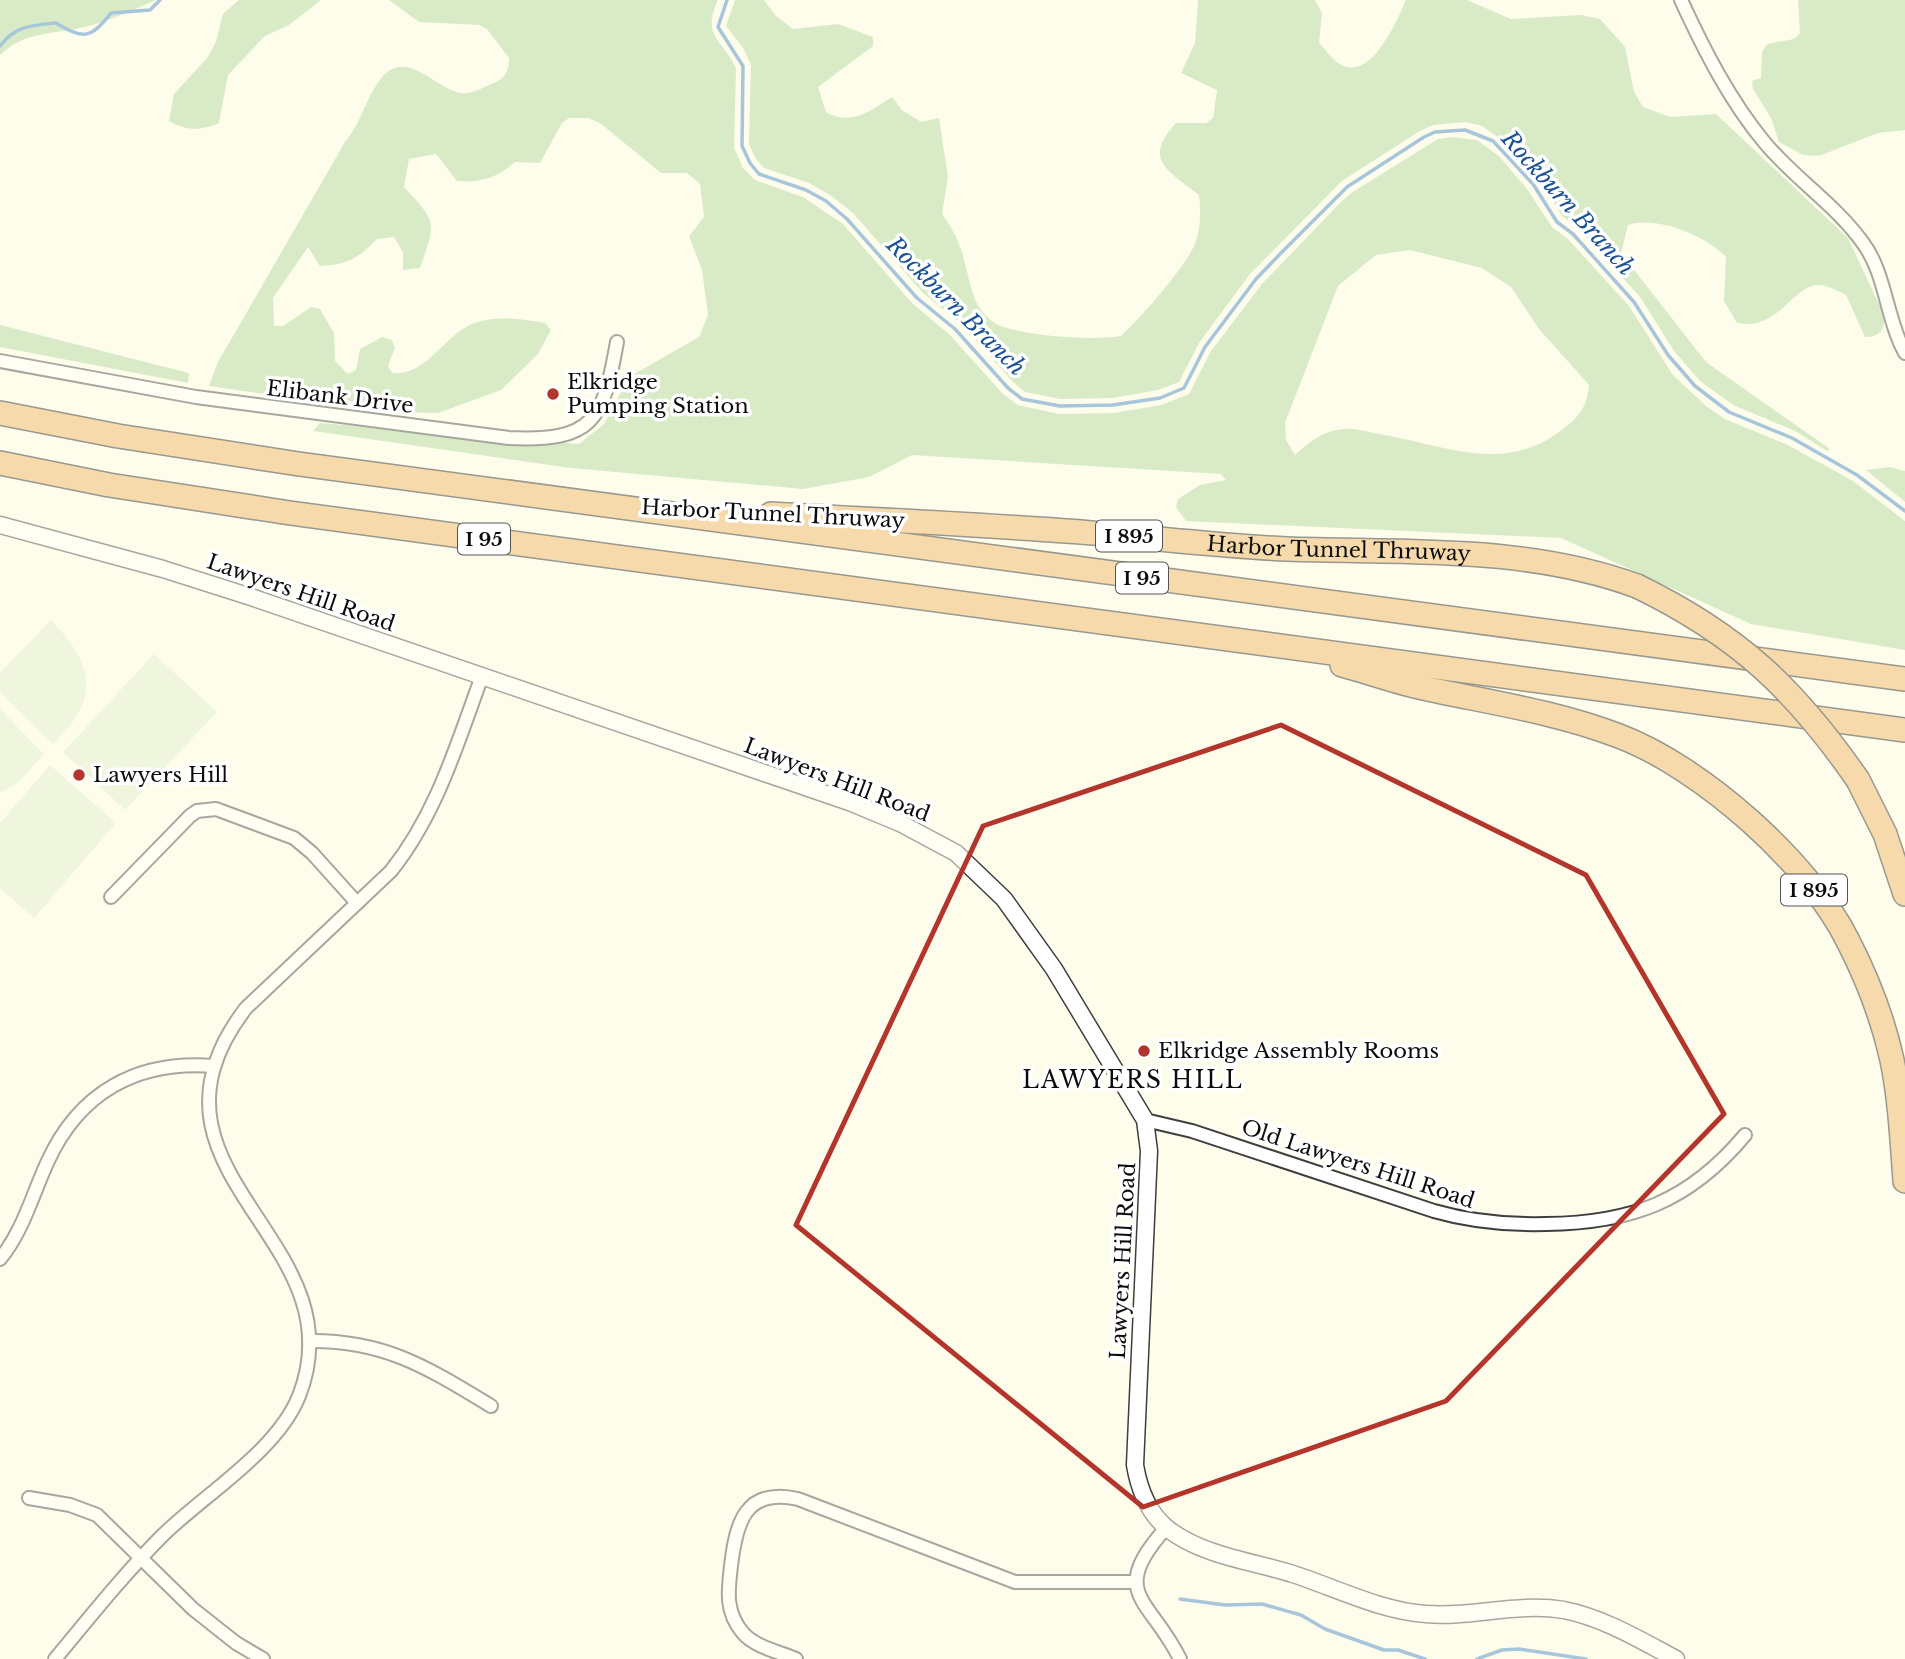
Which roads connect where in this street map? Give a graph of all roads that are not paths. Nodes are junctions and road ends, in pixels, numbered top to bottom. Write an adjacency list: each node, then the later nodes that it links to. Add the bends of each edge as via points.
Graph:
1 (1681, 0): 3 (street, via 1749,122 1865,245)
2 (617, 342): 4 (street, Elibank Drive, via 603,402 585,424 556,439 509,438 196,397)
3 (1905, 353)
4 (0, 360)
5 (0, 413): 7 (highway, I 95, via 299,464)
6 (0, 463): 9 (highway, I 95, via 290,513)
7 (616, 506): 11 (highway, I 95); 13 (highway, Harbor Tunnel Thruway / I 895, bridge, via 1013,527 1286,549 1518,557 1603,573 1678,606 1743,649 1802,706 1858,780 1885,834)
8 (0, 525): 10 (street, Lawyers Hill Road, via 163,569)
9 (1255, 642): 12 (highway, I 95); 19 (highway, I 895, via 1416,686 1563,717 1652,751 1723,797 1821,899 1848,939 1878,1010 1897,1088)
10 (482, 676): 15 (street, via 428,818 391,871); 17 (street, Lawyers Hill Road, via 852,803 956,853 977,870 1027,929)
11 (1905, 680)
12 (1905, 730)
13 (1905, 894)
14 (111, 897): 15 (street, via 197,811 216,809 294,838)
15 (357, 903): 16 (street, via 246,1007)
16 (214, 1066): 20 (street, via 147,1070 125,1078 89,1102 58,1140 19,1231); 21 (street, via 212,1137 236,1187 297,1281)
17 (1145, 1120): 18 (street, Old Lawyers Hill Road, via 1192,1131 1433,1211 1501,1225 1583,1223 1629,1216 1679,1193 1729,1154); 24 (street, Lawyers Hill Road, via 1149,1151 1135,1465 1146,1502)
18 (1745, 1135)
19 (1905, 1181)
20 (0, 1259)
21 (309, 1341): 22 (street, via 356,1343 398,1354); 25 (street, via 305,1374 288,1416 256,1453)
22 (491, 1406)
23 (29, 1498): 25 (street, via 97,1515)
24 (1167, 1528): 26 (street, via 1140,1560); 31 (street, Lawyers Hill Road, via 1200,1547 1399,1609 1443,1616 1525,1607 1564,1611 1608,1624)
25 (141, 1558): 27 (street); 28 (street, via 213,1626)
26 (1136, 1582): 29 (street, via 1015,1582 798,1499 775,1497 754,1504 737,1525 727,1598 744,1636); 30 (street, via 1143,1604)
27 (55, 1659)
28 (263, 1659)
29 (796, 1659)
30 (1180, 1659)
31 (1676, 1659)

